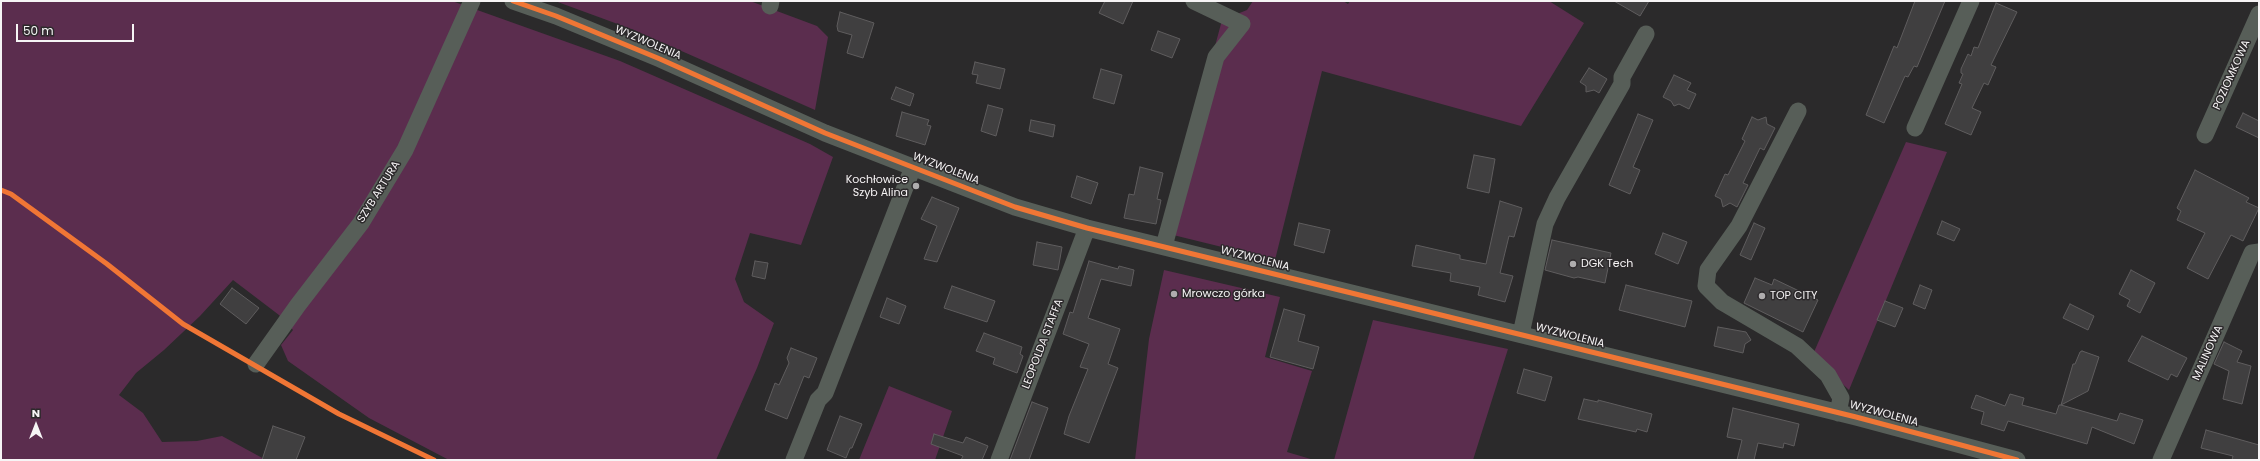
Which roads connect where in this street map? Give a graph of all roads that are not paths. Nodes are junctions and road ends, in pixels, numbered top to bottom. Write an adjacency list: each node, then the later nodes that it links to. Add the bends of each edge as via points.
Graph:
1 (472, 1): 15 (street, SZYB ARTURA, via 401,156 361,223)
2 (513, 1): 10 (street, WYZWOLENIA, via 660,59 825,132)
3 (1194, 1): 12 (street, via 1242,24 1216,57)
4 (1971, 1): 8 (street)
5 (2259, 14): 9 (street, POZIOMKOWA)
6 (1646, 34): 14 (street, via 1622,77 1622,84 1557,198 1545,224)
7 (1798, 111): 16 (street, via 1739,226 1708,270 1706,286 1722,302 1797,346 1828,376 1841,398)
8 (1915, 128)
9 (2205, 135)
10 (913, 167): 11 (street, WYZWOLENIA, via 1015,207); 17 (street, via 824,393 818,400)
11 (1087, 228): 12 (street, WYZWOLENIA); 18 (street, LEOPOLDA STAFFA)
12 (1164, 246): 14 (street, WYZWOLENIA)
13 (2259, 252): 20 (street, MALINOWA, via 2252,253)
14 (1521, 334): 16 (street, WYZWOLENIA)
15 (256, 364)
16 (1838, 413): 19 (street, WYZWOLENIA)
17 (794, 460)
18 (999, 460)
19 (2017, 460)
20 (2161, 460)

